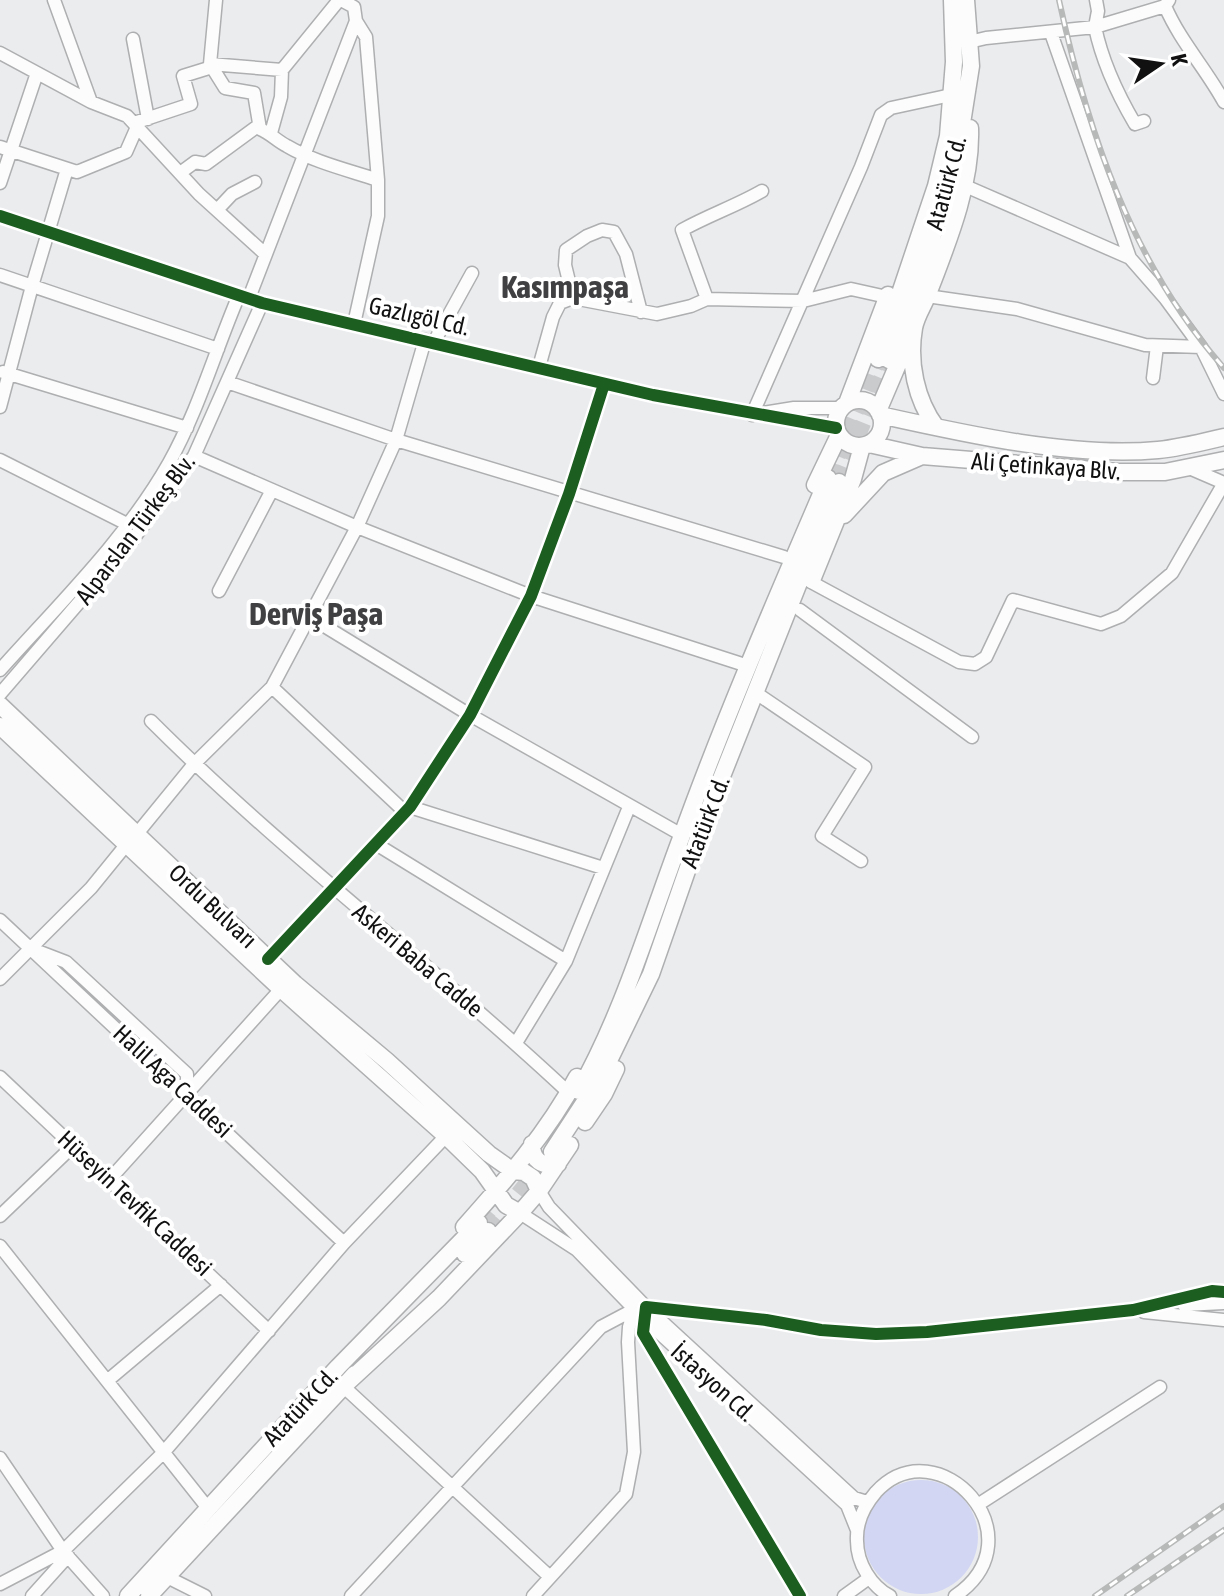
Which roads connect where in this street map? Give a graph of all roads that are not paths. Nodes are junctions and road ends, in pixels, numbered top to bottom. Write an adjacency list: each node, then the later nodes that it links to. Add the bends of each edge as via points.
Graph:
1 (54, 0): 19 (street)
2 (216, 0): 14 (street)
3 (340, 0): 8 (street, via 354,7); 15 (street)
4 (952, 0): 18 (main road, Atatürk Cd.)
5 (966, 0): 12 (main road, Atatürk Cd.)
6 (1096, 0): 9 (street)
7 (1167, 3): 9 (street); 20 (street, via 1175,29)
8 (356, 21): 26 (street, Alparslan Türkeş Blv.); 29 (street, via 366,37)
9 (1095, 27): 10 (street); 21 (street, via 1127,111 1135,124)
10 (1051, 33): 12 (street); 38 (street)
11 (133, 39): 22 (street)
12 (969, 42): 17 (main road, Atatürk Cd.)
13 (0, 53): 16 (street)
14 (211, 66): 15 (street); 22 (street, via 183,76 191,104); 23 (street, via 225,88 254,93)
15 (282, 70): 24 (street)
16 (37, 73): 19 (street); 25 (street)
17 (968, 84): 32 (main road, via 970,136); 56 (main road, Atatürk Cd., via 956,161 916,289)
18 (951, 95): 44 (main road, via 924,208); 47 (street, via 881,115); 56 (main road, Atatürk Cd., via 936,186)
19 (91, 102): 22 (street)
20 (1224, 102)
21 (1144, 121)
22 (140, 123): 27 (street, via 126,152 77,172); 28 (street)
23 (259, 125): 24 (street); 28 (street, via 206,164 195,162)
24 (271, 133): 26 (street)
25 (5, 150): 27 (street); 31 (street)
26 (304, 154): 29 (street); 37 (street, Alparslan Türkeş Blv.)
27 (67, 169): 36 (street)
28 (180, 173): 34 (street)
29 (378, 180): 50 (street, via 378,216)
30 (255, 182): 34 (street)
31 (0, 183)
32 (963, 185): 38 (street); 43 (main road)
33 (762, 191): 46 (street, via 682,230)
34 (217, 210): 37 (street)
35 (0, 216): 36 (street, Gazlıgöl Cd.)
36 (49, 232): 41 (street); 42 (street, Gazlıgöl Cd.)
37 (264, 253): 42 (street, Alparslan Türkeş Blv.)
38 (1130, 258): 54 (street)
39 (472, 273): 52 (street)
40 (0, 275): 41 (street)
41 (32, 286): 55 (street); 58 (street)
42 (244, 296): 48 (street, Gazlıgöl Cd.); 55 (street, Alparslan Türkeş Blv.)
43 (927, 296): 51 (main road); 53 (street, via 1017,309)
44 (887, 297): 47 (street, via 851,289); 56 (main road)
45 (573, 298): 49 (street); 49 (street, via 566,250 607,229 622,243); 57 (street, via 560,303 553,317)
46 (707, 299): 47 (street); 49 (street, via 657,314)
47 (803, 301): 66 (street)
48 (262, 303): 50 (street, Gazlıgöl Cd.); 60 (street, Alparslan Türkeş Blv.)
49 (641, 312)
50 (354, 324): 52 (street, Gazlıgöl Cd.)
51 (914, 326): 56 (main road); 67 (main road, via 918,392)
52 (430, 341): 57 (street, Gazlıgöl Cd.); 71 (street)
53 (1157, 346): 54 (street); 59 (street)
54 (1201, 347): 62 (street)
55 (218, 349): 68 (street, Alparslan Türkeş Blv.)
56 (881, 364): 63 (main road); 65 (main road)
57 (539, 367): 61 (street, Gazlıgöl Cd.)
58 (4, 372): 64 (street); 68 (street)
59 (1153, 378)
60 (227, 382): 71 (street); 73 (street, Alparslan Türkeş Blv.)
61 (604, 384): 66 (street, Gazlıgöl Cd.); 81 (street)
62 (1224, 394)
63 (844, 406): 65 (main road, via 866,401); 66 (street, Gazlıgöl Cd.); 69 (main road)
64 (0, 407)
65 (879, 413): 67 (main road, Ali Çetinkaya Blv.); 72 (main road, via 879,435)
66 (752, 415): 69 (street, Gazlıgöl Cd.)
67 (936, 427): 70 (main road, Ali Çetinkaya Blv., via 1124,452)
68 (187, 428): 82 (street, Alparslan Türkeş Blv.)
69 (837, 431): 72 (main road, via 849,444); 78 (main road)
70 (1224, 437)
71 (396, 440): 81 (street); 83 (street)
72 (865, 445): 74 (main road, Ali Çetinkaya Blv.); 78 (main road)
73 (194, 456): 80 (street); 95 (street, Alparslan Türkeş Blv., via 131,542)
74 (922, 456): 77 (main road, Ali Çetinkaya Blv., via 1118,472); 84 (main road, via 883,473)
75 (0, 460): 82 (street)
76 (1224, 460): 77 (main road, Ali Çetinkaya Blv.)
77 (1187, 467): 79 (street)
78 (836, 476): 84 (main road); 85 (main road); 91 (main road, Atatürk Cd.); 94 (main road, Atatürk Cd.)
79 (1224, 483): 86 (street, via 1172,573 1121,616 1091,623 1013,600 986,657 975,664 959,662)
80 (272, 490): 83 (street); 87 (street)
81 (569, 494): 85 (street); 88 (street)
82 (127, 524): 92 (street, Alparslan Türkeş Blv.)
83 (357, 527): 88 (street); 90 (street)
84 (832, 533): 86 (main road)
85 (784, 557): 91 (main road)
86 (811, 582): 89 (main road)
87 (219, 591)
88 (531, 596): 91 (street); 97 (street)
89 (800, 610): 94 (main road); 100 (street)
90 (308, 616): 93 (street); 97 (street)
91 (748, 666): 104 (main road, Atatürk Cd.)
92 (0, 670)
93 (272, 687): 101 (street); 103 (street)
94 (756, 693): 107 (street, via 865,767 822,836); 123 (main road, Atatürk Cd., via 705,819 640,1020 604,1094)
95 (0, 694)
96 (0, 705): 105 (main road, Ordu Bulvarı)
97 (470, 715): 102 (street); 103 (street)
98 (151, 721): 101 (street, Askeri Baba Cadde)
99 (0, 726): 105 (main road, Ordu Bulvarı)
100 (972, 737)
101 (194, 764): 105 (street); 109 (street, Askeri Baba Cadde)
102 (629, 807): 104 (street); 108 (street)
103 (408, 810): 106 (street); 108 (street)
104 (682, 835): 114 (main road, Atatürk Cd.)
105 (131, 840): 111 (street); 112 (main road, Ordu Bulvarı); 116 (main road, Ordu Bulvarı)
106 (376, 844): 109 (street); 113 (street)
107 (861, 861)
108 (603, 868): 113 (street)
109 (335, 889): 112 (street); 117 (street, Askeri Baba Cadde)
110 (0, 920): 111 (street, Halil Aga Caddesi)
111 (31, 949): 115 (street); 120 (street, Halil Aga Caddesi)
112 (268, 959): 124 (main road, Ordu Bulvarı)
113 (566, 961): 117 (street)
114 (637, 962): 119 (main road); 123 (main road, Atatürk Cd., via 597,1060)
115 (0, 979)
116 (281, 989): 120 (street); 121 (main road, Ordu Bulvarı)
117 (516, 1043): 119 (street, Askeri Baba Cadde)
118 (0, 1077): 122 (street, Hüseyin Tevfik Caddesi)
119 (569, 1093): 123 (main road)
120 (187, 1094): 125 (street); 131 (street, Halil Aga Caddesi)
121 (446, 1136): 126 (main road, Ordu Bulvarı); 131 (street)
122 (74, 1145): 125 (street, Hüseyin Tevfik Caddesi); 129 (street)
123 (546, 1151): 124 (main road); 127 (main road)
124 (513, 1171): 126 (main road); 127 (main road, Ordu Bulvarı, via 533,1178)
125 (110, 1179): 133 (street, Hüseyin Tevfik Caddesi)
126 (496, 1191): 128 (main road, Ordu Bulvarı); 130 (main road)
127 (539, 1191): 128 (main road); 137 (street, İstasyon Cd.)
128 (520, 1213): 130 (main road); 137 (street, İstasyon Cd., via 577,1250)
129 (0, 1216)
130 (486, 1225): 141 (main road, Atatürk Cd., via 439,1298); 148 (main road, Atatürk Cd., via 338,1367)
131 (344, 1243): 139 (street)
132 (0, 1246): 140 (street)
133 (221, 1285): 139 (street, Hüseyin Tevfik Caddesi); 140 (street)
134 (1224, 1292): 136 (street)
135 (1224, 1303): 136 (street)
136 (1133, 1310): 137 (street, via 876,1334); 138 (street)
137 (641, 1311): 145 (street, via 601,1327); 146 (street, İstasyon Cd., via 854,1498); 149 (street, İstasyon Cd., via 847,1505); 152 (street, via 629,1327 634,1452 626,1494); 162 (street, via 643,1333)
138 (1224, 1320)
139 (269, 1331): 143 (street)
140 (107, 1381): 143 (street)
141 (346, 1385): 145 (street); 151 (main road, Atatürk Cd.)
142 (1160, 1387): 147 (street)
143 (163, 1453): 148 (street); 150 (street)
144 (2, 1467): 150 (street)
145 (453, 1487): 152 (street); 160 (street)
146 (867, 1502): 147 (street, via 902,1475 924,1472 965,1487); 149 (street)
147 (979, 1504): 165 (street, via 989,1548 982,1569)
148 (207, 1507): 157 (main road, Atatürk Cd.)
149 (857, 1530): 153 (street, via 859,1555)
150 (65, 1554): 154 (street); 155 (street); 156 (street)
151 (167, 1577): 158 (main road, Atatürk Cd.); 159 (street)
152 (550, 1577): 161 (street)
153 (869, 1578): 163 (street); 164 (street)
154 (0, 1584)
155 (32, 1596)
156 (103, 1596)
157 (128, 1596)
158 (149, 1596)
159 (205, 1596)
160 (351, 1596)
161 (533, 1596)
162 (800, 1596)
163 (844, 1596)
164 (890, 1596)
165 (955, 1596)

